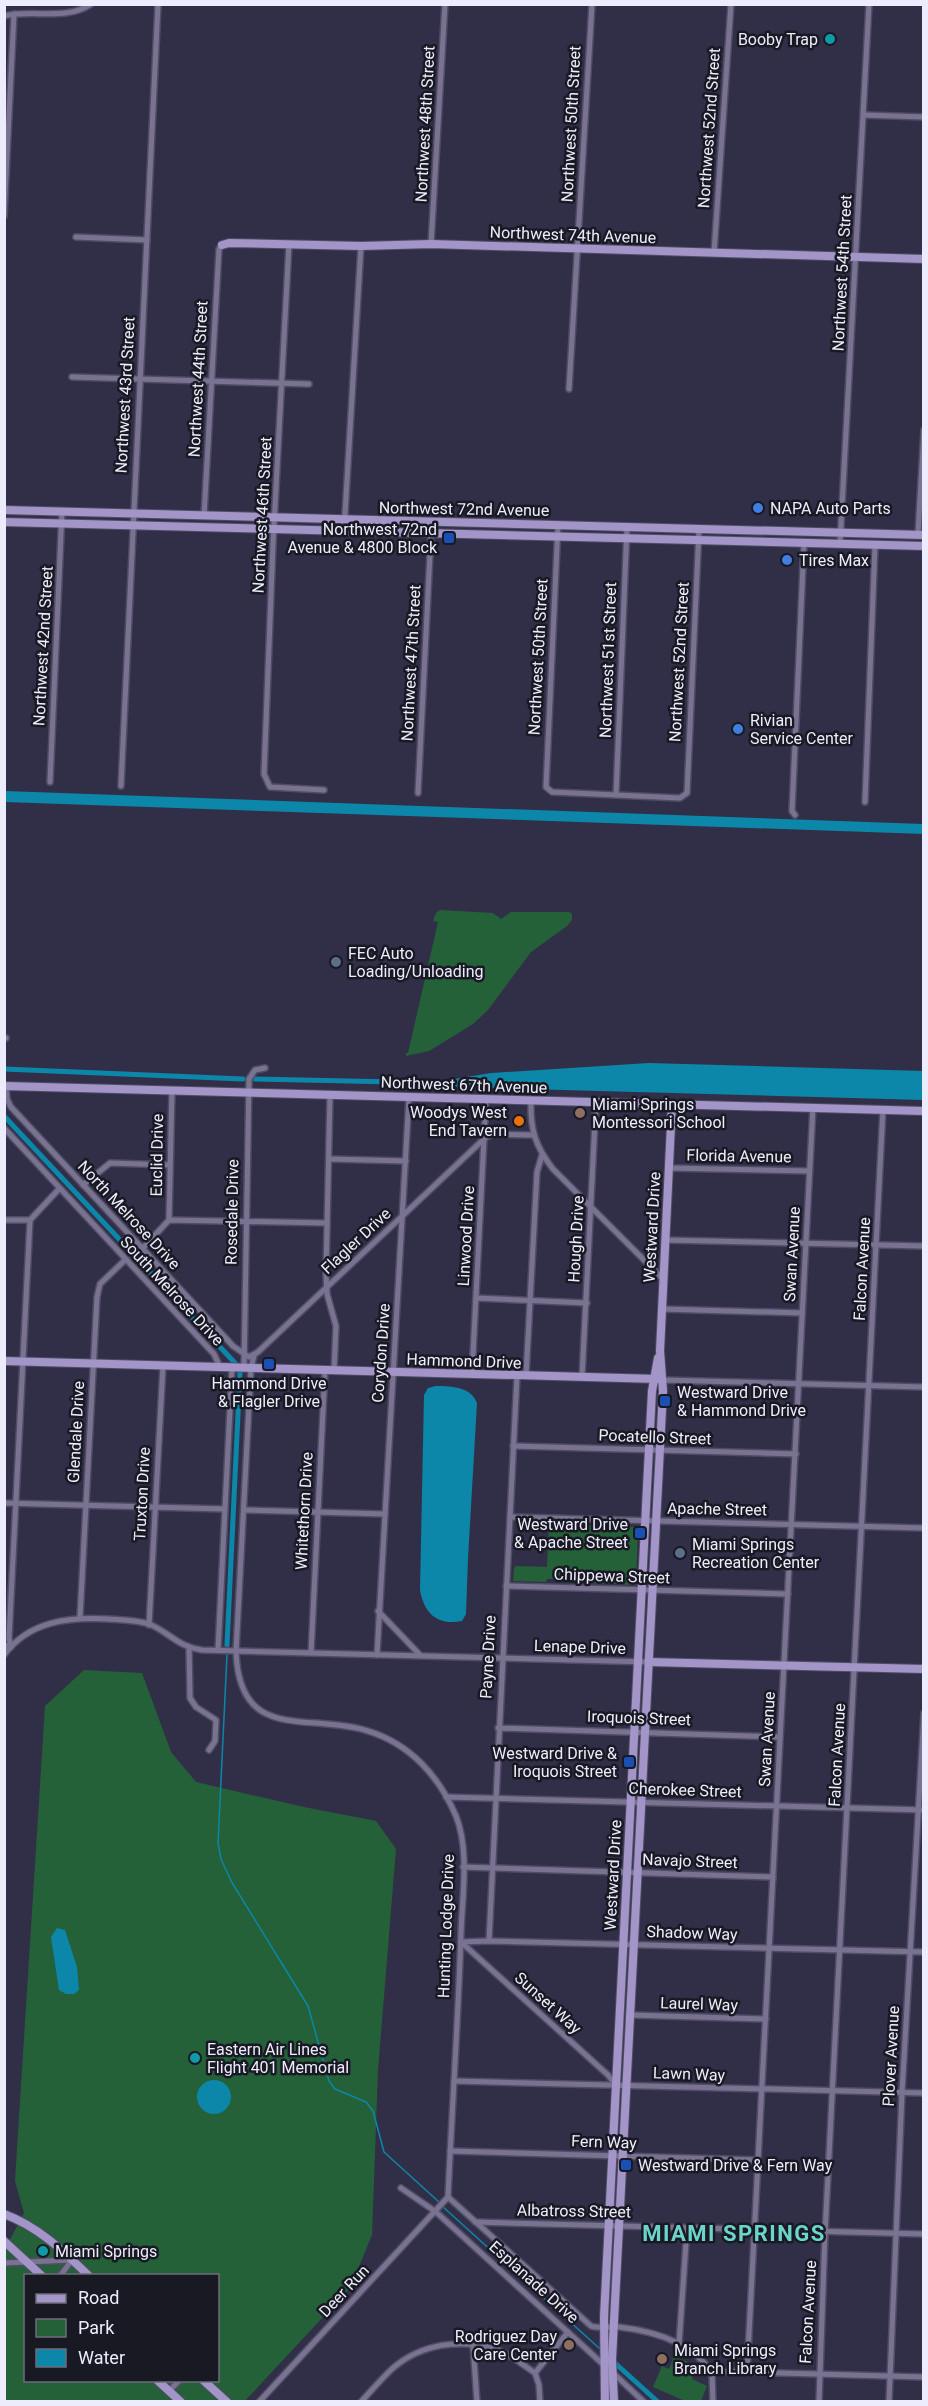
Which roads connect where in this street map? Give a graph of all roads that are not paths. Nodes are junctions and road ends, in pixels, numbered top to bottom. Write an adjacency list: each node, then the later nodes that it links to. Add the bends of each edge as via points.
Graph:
1 (91, 4): 7 (street, via 78,12)
2 (158, 4): 13 (street, Northwest 43rd Street)
3 (445, 4): 15 (street, Northwest 48th Street)
4 (592, 4): 18 (street, Northwest 50th Street)
5 (731, 4): 19 (street, Northwest 52nd Street)
6 (869, 4): 9 (street, Northwest 54th Street)
7 (14, 14): 8 (street); 11 (street)
8 (4, 16)
9 (865, 115): 10 (street); 20 (street, Northwest 54th Street)
10 (924, 117)
11 (4, 216)
12 (76, 237): 13 (street)
13 (147, 240): 23 (street, Northwest 43rd Street)
14 (289, 244): 16 (street, Northwest 74th Avenue); 17 (street, Northwest 74th Avenue); 25 (street, Northwest 46th Street)
15 (431, 244): 17 (street, Northwest 74th Avenue); 18 (street, Northwest 74th Avenue)
16 (222, 245): 24 (street, Northwest 44th Street)
17 (361, 246): 34 (street)
18 (578, 249): 19 (street, Northwest 74th Avenue); 27 (street, Northwest 50th Street)
19 (714, 253): 20 (street, Northwest 74th Avenue)
20 (857, 257): 21 (street, Northwest 74th Avenue); 45 (street, Northwest 54th Street)
21 (924, 258)
22 (72, 377): 23 (street)
23 (139, 380): 24 (street); 31 (street, Northwest 43rd Street)
24 (211, 381): 25 (street); 32 (street, Northwest 44th Street)
25 (282, 383): 26 (street); 33 (street, Northwest 46th Street)
26 (309, 384)
27 (569, 389)
28 (924, 429): 48 (street)
29 (4, 510): 30 (street, Northwest 72nd Avenue)
30 (62, 512): 31 (street, Northwest 72nd Avenue); 36 (street, Northwest 42nd Street)
31 (133, 513): 32 (street, Northwest 72nd Avenue); 38 (street, Northwest 43rd Street)
32 (204, 516): 33 (street, Northwest 72nd Avenue); 40 (street)
33 (275, 518): 34 (street, Northwest 72nd Avenue); 42 (street, Northwest 46th Street)
34 (345, 520): 37 (street, Northwest 72nd Avenue); 44 (street)
35 (4, 522): 36 (street, Northwest 72nd Avenue)
36 (62, 523): 38 (street, Northwest 72nd Avenue); 56 (street, Northwest 42nd Street)
37 (470, 524): 39 (street, Northwest 72nd Avenue); 47 (street)
38 (132, 525): 40 (street, Northwest 72nd Avenue); 57 (street, Northwest 43rd Street)
39 (558, 525): 41 (street, Northwest 72nd Avenue); 49 (street, Northwest 50th Street)
40 (213, 527): 42 (street, Northwest 72nd Avenue)
41 (627, 527): 43 (street, Northwest 72nd Avenue); 50 (street, Northwest 51st Street)
42 (274, 529): 44 (street, Northwest 72nd Avenue); 58 (street, Northwest 46th Street, via 264,774 270,787)
43 (699, 529): 45 (street, Northwest 72nd Avenue); 51 (street, Northwest 52nd Street)
44 (344, 531): 46 (street, Northwest 72nd Avenue)
45 (841, 533): 48 (street, Northwest 72nd Avenue); 53 (street, Northwest 54th Street)
46 (431, 534): 47 (street, Northwest 72nd Avenue); 59 (street, Northwest 47th Street)
47 (461, 534): 49 (street, Northwest 72nd Avenue)
48 (921, 535)
49 (557, 537): 50 (street, Northwest 72nd Avenue); 60 (street, Northwest 50th Street, via 546,787 552,792)
50 (627, 538): 51 (street, Northwest 72nd Avenue); 60 (street, Northwest 51st Street)
51 (698, 540): 52 (street, Northwest 72nd Avenue); 60 (street, Northwest 52nd Street, via 687,793 680,798)
52 (804, 543): 53 (street, Northwest 72nd Avenue); 62 (street, via 792,811)
53 (840, 544): 54 (street, Northwest 72nd Avenue)
54 (875, 545): 55 (street, Northwest 72nd Avenue); 61 (street)
55 (924, 546)
56 (50, 782)
57 (121, 786)
58 (324, 789)
59 (418, 793)
60 (616, 795)
61 (865, 802)
62 (795, 815)
63 (265, 1068): 66 (street, Rosedale Drive, via 250,1075)
64 (5, 1086): 65 (street, Northwest 67th Avenue); 85 (street, North Melrose Drive, via 11,1107)
65 (172, 1090): 66 (street, Northwest 67th Avenue); 82 (street, Euclid Drive)
66 (249, 1093): 67 (street, Northwest 67th Avenue); 92 (street, Rosedale Drive)
67 (330, 1095): 68 (street, Northwest 67th Avenue); 80 (street)
68 (409, 1097): 69 (street, Northwest 67th Avenue); 81 (street, Corydon Drive)
69 (486, 1099): 70 (street, Northwest 67th Avenue); 78 (street, Linwood Drive)
70 (531, 1100): 71 (street, Northwest 67th Avenue); 77 (street)
71 (596, 1102): 72 (street, Northwest 67th Avenue); 87 (street, Hough Drive)
72 (672, 1104): 73 (street, Northwest 67th Avenue); 83 (street, Westward Drive)
73 (813, 1107): 74 (street, Northwest 67th Avenue); 84 (street, Swan Avenue)
74 (883, 1109): 75 (street, Northwest 67th Avenue); 96 (street, Falcon Avenue)
75 (924, 1111)
76 (4, 1128): 86 (street, South Melrose Drive)
77 (533, 1135): 78 (street, via 492,1134); 79 (street)
78 (484, 1138): 88 (street, Flagler Drive); 102 (street, Linwood Drive)
79 (542, 1155): 87 (street); 103 (street, via 537,1172)
80 (329, 1159): 81 (street); 93 (street)
81 (406, 1161): 88 (street, Corydon Drive)
82 (170, 1165): 85 (street, via 110,1163); 91 (street, Euclid Drive)
83 (669, 1168): 84 (street, Florida Avenue); 94 (street, Westward Drive)
84 (809, 1171): 95 (street, Swan Avenue)
85 (83, 1185): 98 (street, North Melrose Drive)
86 (59, 1189): 90 (street); 99 (street, South Melrose Drive)
87 (590, 1207): 100 (street); 104 (street, Hough Drive)
88 (403, 1217): 101 (street, Flagler Drive); 121 (street, Corydon Drive)
89 (4, 1220): 90 (street)
90 (30, 1220): 113 (street)
91 (169, 1220): 92 (street); 98 (street)
92 (245, 1221): 93 (street); 107 (street, Rosedale Drive)
93 (327, 1223): 101 (street)
94 (665, 1240): 95 (street); 100 (street, Westward Drive)
95 (806, 1242): 96 (street); 106 (street, Swan Avenue)
96 (877, 1244): 97 (street); 129 (street, Falcon Avenue)
97 (924, 1246)
98 (142, 1249): 108 (street, North Melrose Drive)
99 (125, 1260): 114 (street, Glendale Drive, via 98,1289); 116 (street, South Melrose Drive, via 214,1354)
100 (663, 1279): 105 (street, Westward Drive)
101 (328, 1286): 111 (street, Flagler Drive); 120 (street, via 336,1326)
102 (476, 1298): 103 (street); 122 (street, Linwood Drive)
103 (530, 1300): 104 (street); 124 (street)
104 (587, 1303): 125 (street, Hough Drive)
105 (662, 1309): 106 (street); 109 (street, Westward Drive)
106 (802, 1313): 128 (street, Swan Avenue)
107 (244, 1341): 108 (street); 110 (street, Rosedale Drive)
108 (233, 1346): 110 (street, North Melrose Drive)
109 (660, 1351): 126 (street, Westward Drive); 127 (street, Westward Drive)
110 (244, 1355): 111 (street); 118 (street, Rosedale Drive)
111 (254, 1356): 118 (street)
112 (4, 1361): 113 (street, Hammond Drive)
113 (22, 1362): 114 (street, Hammond Drive); 136 (street)
114 (93, 1364): 115 (street, Hammond Drive); 137 (street, Glendale Drive)
115 (163, 1366): 116 (street, Hammond Drive); 138 (street, Truxton Drive)
116 (220, 1367): 117 (street, Hammond Drive)
117 (232, 1368): 118 (street, Hammond Drive); 139 (street)
118 (247, 1368): 119 (street, Hammond Drive); 140 (street)
119 (325, 1370): 120 (street, Hammond Drive); 141 (street, Whitethorn Drive)
120 (334, 1371): 121 (street, Hammond Drive)
121 (394, 1372): 122 (street, Hammond Drive); 142 (street, Corydon Drive)
122 (472, 1374): 123 (street, Hammond Drive)
123 (517, 1376): 124 (street, Hammond Drive); 131 (street, Payne Drive)
124 (526, 1376): 125 (street, Hammond Drive)
125 (582, 1377): 126 (street, Hammond Drive)
126 (653, 1379): 127 (street, Hammond Drive); 132 (street, Westward Drive)
127 (663, 1380): 128 (street, Hammond Drive); 133 (street, Westward Drive)
128 (800, 1384): 129 (street, Hammond Drive); 134 (street, Swan Avenue)
129 (869, 1385): 130 (street, Hammond Drive); 147 (street, Falcon Avenue)
130 (924, 1387)
131 (513, 1446): 132 (street, Pocatello Street); 143 (street, Payne Drive)
132 (649, 1450): 133 (street, Pocatello Street); 144 (street, Westward Drive)
133 (659, 1451): 134 (street, Pocatello Street); 145 (street, Westward Drive)
134 (796, 1454): 146 (street, Swan Avenue)
135 (4, 1503): 136 (street)
136 (15, 1503): 137 (street); 156 (street)
137 (86, 1505): 138 (street); 154 (street, Glendale Drive)
138 (155, 1507): 139 (street); 155 (street, Truxton Drive)
139 (225, 1509): 158 (street)
140 (244, 1510): 141 (street); 159 (street)
141 (318, 1511): 142 (street); 160 (street, Whitethorn Drive)
142 (385, 1514): 153 (street, Corydon Drive)
143 (510, 1517): 144 (street, Apache Street); 149 (street, Payne Drive)
144 (645, 1521): 145 (street, Apache Street); 150 (street, Westward Drive)
145 (656, 1521): 146 (street, Apache Street); 151 (street, Westward Drive)
146 (792, 1523): 147 (street, Apache Street); 152 (street, Swan Avenue)
147 (862, 1527): 148 (street, Apache Street); 168 (street, Falcon Avenue)
148 (924, 1528)
149 (506, 1586): 150 (street, Chippewa Street); 164 (street, Payne Drive)
150 (642, 1591): 151 (street, Chippewa Street); 165 (street, Westward Drive)
151 (652, 1592): 152 (street, Chippewa Street); 166 (street, Westward Drive)
152 (788, 1594): 167 (street, Swan Avenue)
153 (378, 1611): 162 (street, Corydon Drive); 163 (street)
154 (80, 1617): 155 (street); 156 (street, via 45,1625)
155 (150, 1624): 157 (street)
156 (8, 1646): 161 (street)
157 (189, 1648): 158 (street); 175 (street, via 190,1698 216,1720 215,1741)
158 (218, 1650): 159 (street)
159 (236, 1651): 160 (street, Lenape Drive); 176 (street, Hunting Lodge Drive, via 242,1686 257,1708 267,1715 288,1722 351,1727 388,1739 420,1762)
160 (311, 1653): 162 (street, Lenape Drive)
161 (4, 1655)
162 (377, 1655): 163 (street, Lenape Drive)
163 (420, 1655): 164 (street, Lenape Drive)
164 (502, 1658): 165 (street, Lenape Drive); 171 (street, Payne Drive)
165 (638, 1662): 166 (street, Lenape Drive); 172 (street, Westward Drive)
166 (649, 1662): 167 (street, Lenape Drive); 173 (street, Westward Drive)
167 (784, 1666): 168 (street, Lenape Drive); 174 (street, Swan Avenue)
168 (855, 1668): 169 (street, Lenape Drive); 181 (street, Falcon Avenue)
169 (924, 1670)
170 (924, 1713): 182 (street, Plover Avenue)
171 (498, 1728): 172 (street, Iroquois Street); 177 (street, Payne Drive)
172 (634, 1731): 173 (street, Iroquois Street); 178 (street, Westward Drive)
173 (645, 1732): 174 (street, Iroquois Street); 179 (street, Westward Drive)
174 (780, 1737): 180 (street, Swan Avenue)
175 (208, 1750)
176 (446, 1797): 177 (street, Cherokee Street); 183 (street, Hunting Lodge Drive, via 462,1835)
177 (495, 1799): 178 (street, Cherokee Street); 184 (street, Payne Drive)
178 (631, 1802): 179 (street, Cherokee Street); 185 (street, Westward Drive)
179 (642, 1803): 180 (street, Cherokee Street); 186 (street, Westward Drive)
180 (777, 1807): 181 (street, Cherokee Street); 187 (street, Swan Avenue)
181 (848, 1809): 182 (street, Cherokee Street); 193 (street, Falcon Avenue)
182 (921, 1810): 194 (street, Plover Avenue)
183 (463, 1867): 184 (street, Navajo Street); 189 (street, Hunting Lodge Drive)
184 (491, 1868): 185 (street, Navajo Street); 188 (street, Payne Drive)
185 (627, 1873): 186 (street, Navajo Street); 190 (street, Westward Drive)
186 (638, 1874): 187 (street, Navajo Street); 191 (street, Westward Drive)
187 (773, 1877): 192 (street, Swan Avenue)
188 (489, 1941): 189 (street, Shadow Way); 190 (street, Shadow Way)
189 (460, 1942): 198 (street, Hunting Lodge Drive); 199 (street, Sunset Way)
190 (623, 1944): 191 (street, Shadow Way); 199 (street, Westward Drive)
191 (635, 1944): 192 (street, Shadow Way); 196 (street, Westward Drive)
192 (770, 1949): 193 (street, Shadow Way); 197 (street, Swan Avenue)
193 (840, 1950): 194 (street, Shadow Way); 202 (street, Falcon Avenue)
194 (910, 1952): 195 (street, Shadow Way); 203 (street, Plover Avenue)
195 (924, 1952)
196 (631, 2015): 197 (street, Laurel Way); 200 (street, Westward Drive)
197 (766, 2019): 201 (street, Swan Avenue)
198 (454, 2081): 199 (street, Lawn Way); 205 (street, Hunting Lodge Drive)
199 (616, 2085): 200 (street, Lawn Way); 206 (street, Westward Drive)
200 (627, 2085): 201 (street, Lawn Way); 207 (street, Westward Drive)
201 (762, 2089): 202 (street, Lawn Way); 208 (street, Swan Avenue)
202 (833, 2091): 203 (street, Lawn Way); 218 (street, Falcon Avenue)
203 (902, 2093): 204 (street, Lawn Way); 219 (street, Plover Avenue)
204 (924, 2094)
205 (450, 2151): 206 (street, Fern Way); 210 (street, Hunting Lodge Drive)
206 (612, 2156): 207 (street, Fern Way); 214 (street, Westward Drive)
207 (623, 2156): 208 (street, Fern Way); 215 (street, Westward Drive)
208 (758, 2160): 217 (street, Swan Avenue)
209 (401, 2187): 211 (street, Esplanade Drive)
210 (447, 2199): 211 (street, Deer Run); 213 (street)
211 (437, 2210): 230 (street, Esplanade Drive); 247 (street, Deer Run)
212 (4, 2214): 222 (street, via 34,2228)
213 (475, 2222): 214 (street, Albatross Street); 228 (street, via 586,2323)
214 (609, 2226): 215 (street, Albatross Street); 228 (street, Westward Drive)
215 (620, 2226): 216 (street, Albatross Street); 229 (street, Westward Drive)
216 (687, 2228): 217 (street, Albatross Street); 231 (street)
217 (756, 2230): 218 (street, Albatross Street); 236 (street, Swan Avenue)
218 (825, 2233): 219 (street, Albatross Street); 238 (street, Falcon Avenue)
219 (896, 2233): 220 (street, Albatross Street); 239 (street, Plover Avenue)
220 (924, 2234)
221 (4, 2241): 223 (street)
222 (72, 2260): 223 (street); 226 (street); 227 (street)
223 (28, 2262): 224 (street); 225 (street)
224 (4, 2263)
225 (40, 2274)
226 (62, 2274)
227 (87, 2274)
228 (603, 2326): 229 (street); 233 (street, Westward Drive)
229 (614, 2326): 231 (street); 234 (street, Westward Drive)
230 (568, 2332): 233 (street, Esplanade Drive); 237 (street)
231 (679, 2344): 235 (street)
232 (473, 2345): 237 (street, via 495,2349); 248 (street, via 447,2344 426,2349 395,2367); 249 (street)
233 (604, 2364): 234 (street, Esplanade Drive); 251 (street, Westward Drive)
234 (612, 2372): 252 (street, Westward Drive); 253 (street, Esplanade Drive)
235 (711, 2372): 236 (street); 254 (street)
236 (747, 2372): 238 (street)
237 (535, 2373): 250 (street)
238 (818, 2374): 239 (street); 255 (street, Falcon Avenue)
239 (889, 2376): 240 (street); 256 (street, Plover Avenue)
240 (924, 2377)
241 (159, 2382): 244 (street)
242 (178, 2382): 244 (street)
243 (205, 2382): 246 (street)
244 (170, 2391): 245 (street)
245 (181, 2402)
246 (227, 2402)
247 (259, 2402)
248 (361, 2402)
249 (477, 2402)
250 (540, 2402)
251 (605, 2402)
252 (614, 2402)
253 (644, 2402)
254 (713, 2402)
255 (819, 2402)
256 (889, 2402)

